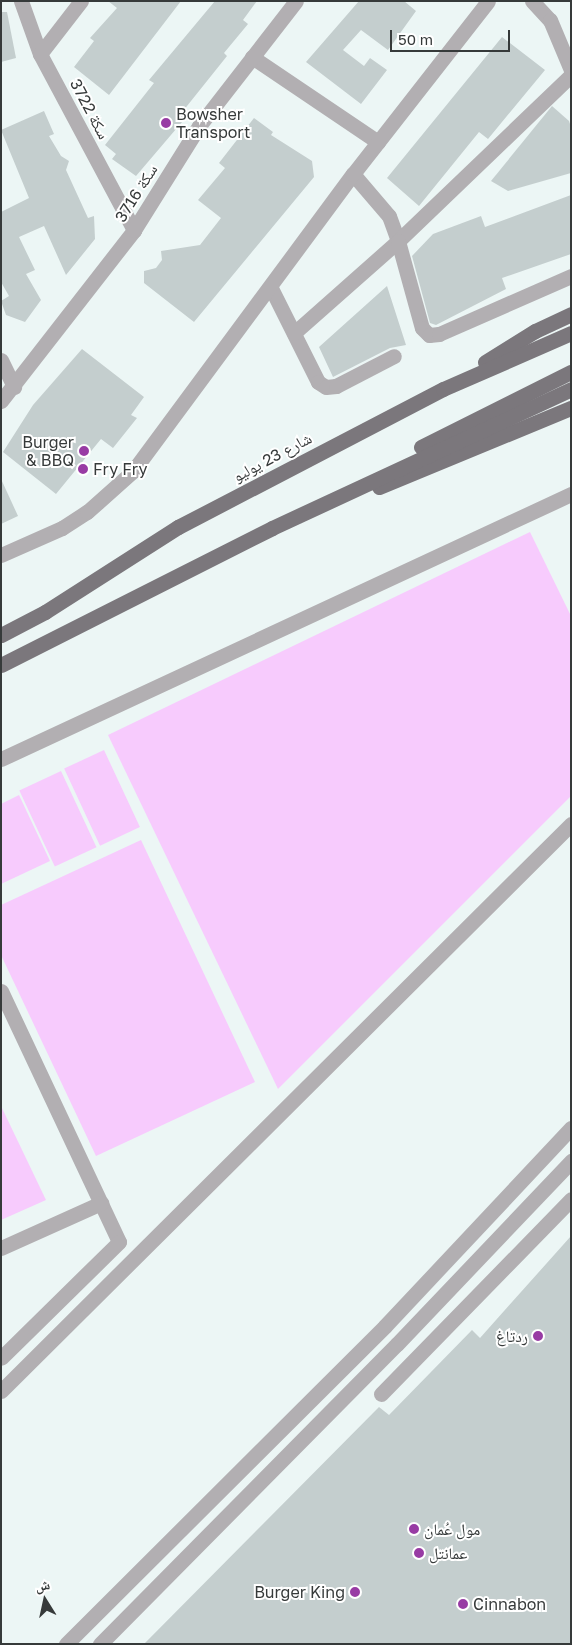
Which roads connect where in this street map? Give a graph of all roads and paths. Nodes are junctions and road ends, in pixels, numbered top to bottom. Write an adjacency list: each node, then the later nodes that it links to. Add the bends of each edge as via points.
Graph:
1 (21, 1): 6 (street, سكة 3722)
2 (81, 1): 6 (street)
3 (296, 1): 7 (street, سكة 3716)
4 (488, 1): 10 (street)
5 (532, 1): 8 (street, via 550,20)
6 (40, 54): 12 (street, سكة 3722)
7 (252, 57): 10 (street); 12 (street, سكة 3716, via 199,126)
8 (571, 70)
9 (571, 75): 13 (street)
10 (378, 142): 11 (street)
11 (353, 174): 13 (street, via 389,216); 15 (street)
12 (134, 230): 22 (street, سكة 3716)
13 (398, 241): 14 (street, via 422,328 429,335 440,334); 17 (street)
14 (571, 276)
15 (270, 288): 17 (street); 29 (street, via 133,471 87,512 62,528)
16 (571, 314): 23 (main road, via 535,331)
17 (294, 333): 19 (street, via 318,382 326,387 336,386)
18 (571, 333): 23 (main road, شارع 23 يوليو)
19 (394, 356)
20 (1, 360): 22 (street)
21 (571, 372): 28 (main road)
22 (14, 387): 25 (street, سكة 3716)
23 (443, 389): 30 (main road, شارع 23 يوليو, via 178,526 44,612)
24 (571, 389): 28 (main road)
25 (1, 401)
26 (571, 408): 28 (main road, via 453,459)
27 (571, 494): 32 (street)
28 (272, 528): 31 (main road)
29 (1, 555)
30 (1, 635)
31 (1, 665)
32 (1, 759)
33 (571, 824): 41 (street)
34 (1, 991): 38 (street)
35 (571, 1128): 43 (street, via 385,1326)
36 (571, 1161): 44 (street, via 398,1344)
37 (571, 1200): 42 (street)
38 (101, 1203): 39 (street); 40 (street, via 119,1242)
39 (1, 1248)
40 (1, 1358)
41 (1, 1391)
42 (381, 1394)
43 (66, 1644)
44 (100, 1644)

